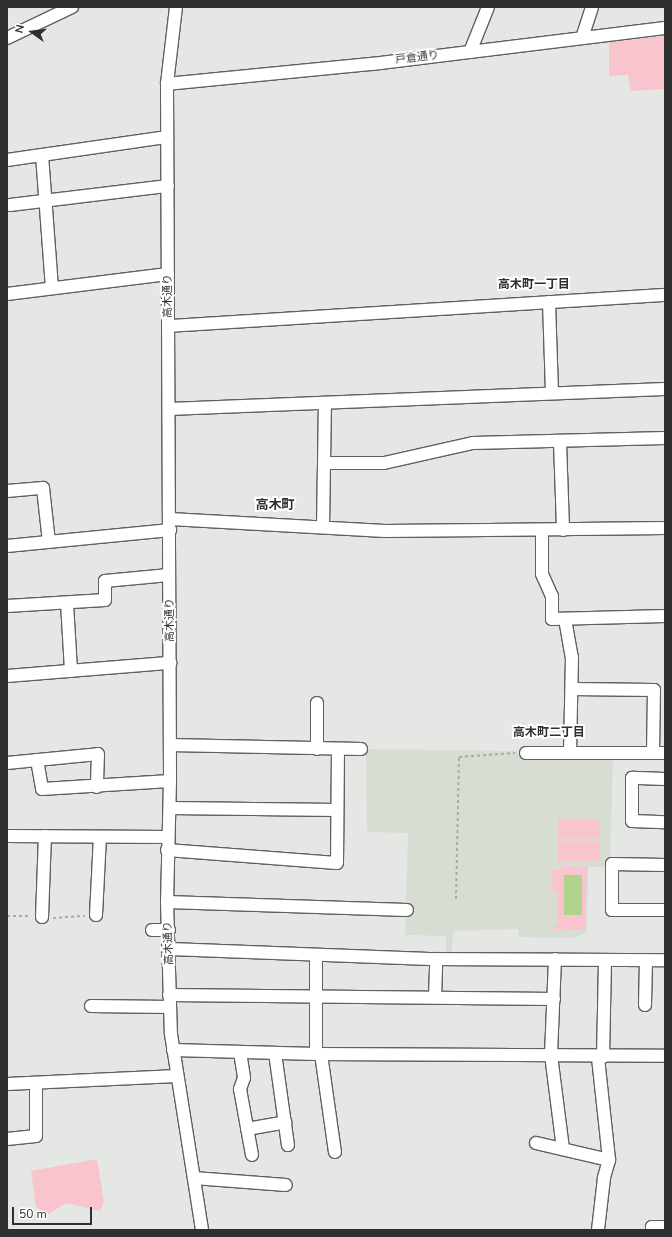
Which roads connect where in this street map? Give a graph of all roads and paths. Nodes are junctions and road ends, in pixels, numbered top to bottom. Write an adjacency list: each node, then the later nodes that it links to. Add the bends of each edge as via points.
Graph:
1 (176, 7): 9 (street, 高木通り)
2 (488, 7): 8 (street)
3 (592, 7): 7 (street)
4 (62, 9): 6 (street)
5 (665, 28): 7 (street, 戸倉通り)
6 (7, 38)
7 (582, 38): 8 (street, 戸倉通り)
8 (470, 52): 9 (street, 戸倉通り)
9 (168, 84): 10 (street, 高木通り)
10 (167, 137): 11 (street); 13 (street, 高木通り)
11 (42, 155): 12 (street); 14 (street)
12 (7, 160)
13 (168, 186): 14 (street); 16 (street, 高木通り)
14 (46, 200): 15 (street); 17 (street)
15 (10, 205)
16 (168, 274): 17 (street); 21 (street, 高木通り)
17 (52, 288): 18 (street)
18 (7, 294)
19 (665, 295): 20 (street)
20 (549, 302): 21 (street); 23 (street)
21 (169, 326): 25 (street, 高木通り)
22 (665, 389): 23 (street)
23 (552, 393): 24 (street)
24 (325, 403): 25 (street); 28 (street)
25 (169, 409): 30 (street, 高木通り)
26 (665, 438): 27 (street)
27 (560, 442): 28 (street, via 473,443 384,463); 34 (street)
28 (325, 463): 31 (street)
29 (7, 491): 35 (street, via 43,488)
30 (170, 524): 31 (street); 35 (street); 37 (street, 高木通り)
31 (323, 528): 33 (street, via 385,531)
32 (665, 528): 34 (street)
33 (542, 530): 34 (street); 41 (street, via 542,574 552,596 552,619)
34 (563, 530)
35 (49, 542): 36 (street)
36 (7, 546)
37 (169, 575): 38 (street, via 105,582 105,600); 42 (street, 高木通り)
38 (67, 603): 39 (street); 43 (street)
39 (7, 606)
40 (665, 616): 41 (street)
41 (565, 619): 45 (street, via 572,657)
42 (170, 663): 43 (street); 47 (street, 高木通り)
43 (72, 671): 44 (street)
44 (7, 676)
45 (572, 689): 51 (street); 53 (street, via 654,690)
46 (317, 703): 48 (street)
47 (170, 745): 48 (street); 57 (street, 高木通り)
48 (317, 748): 49 (street)
49 (338, 749): 50 (street); 60 (street)
50 (361, 749)
51 (570, 752): 52 (street); 53 (street)
52 (526, 753): 68 (path, via 459,757)
53 (659, 753)
54 (37, 760): 55 (street); 58 (street, via 42,789); 58 (street, via 98,754)
55 (7, 763)
56 (665, 779): 61 (street, via 632,778 632,821)
57 (170, 781): 58 (street); 59 (street, 高木通り)
58 (97, 787)
59 (170, 808): 60 (street); 65 (street, 高木通り)
60 (337, 810): 66 (street, via 337,863)
61 (665, 822)
62 (7, 836): 63 (street)
63 (45, 836): 64 (street); 73 (street)
64 (100, 837): 65 (street); 72 (street)
65 (168, 837): 66 (street, 高木通り)
66 (168, 850): 69 (street, 高木通り)
67 (665, 865): 71 (street, via 612,864 612,910)
68 (456, 899)
69 (167, 902): 70 (street); 75 (street, 高木通り)
70 (408, 910)
71 (665, 910)
72 (96, 915)
73 (42, 917)
74 (152, 930): 75 (street)
75 (169, 930): 76 (street, 高木通り)
76 (170, 949): 77 (street); 86 (street, 高木通り)
77 (316, 956): 78 (street); 84 (street)
78 (436, 959): 79 (street); 83 (street)
79 (555, 959): 80 (street); 85 (street)
80 (605, 960): 81 (street); 95 (street)
81 (646, 960): 82 (street); 87 (street)
82 (665, 960)
83 (435, 997): 84 (street); 85 (street)
84 (314, 998): 86 (street); 92 (street)
85 (554, 999): 93 (street)
86 (169, 1001): 88 (street); 89 (street, 高木通り)
87 (645, 1005)
88 (91, 1006)
89 (173, 1050): 90 (street); 96 (street, 高木通り)
90 (240, 1052): 91 (street); 100 (street, via 244,1078 240,1089)
91 (275, 1053): 92 (street); 99 (street)
92 (318, 1054): 93 (street); 105 (street)
93 (551, 1055): 95 (street); 104 (street)
94 (665, 1056): 95 (street)
95 (601, 1057): 107 (street)
96 (177, 1076): 97 (street); 108 (street, 高木通り)
97 (36, 1083): 98 (street); 101 (street, via 36,1136)
98 (7, 1084)
99 (285, 1122): 100 (street); 103 (street)
100 (247, 1129): 106 (street)
101 (7, 1139)
102 (536, 1143): 104 (street)
103 (288, 1145)
104 (563, 1149): 107 (street)
105 (335, 1152)
106 (252, 1154)
107 (610, 1160): 112 (street, via 603,1185)
108 (194, 1178): 109 (street); 111 (street, 高木通り)
109 (286, 1185)
110 (665, 1227): 113 (street, via 652,1227)
111 (202, 1230)
112 (598, 1230)
113 (652, 1230)

